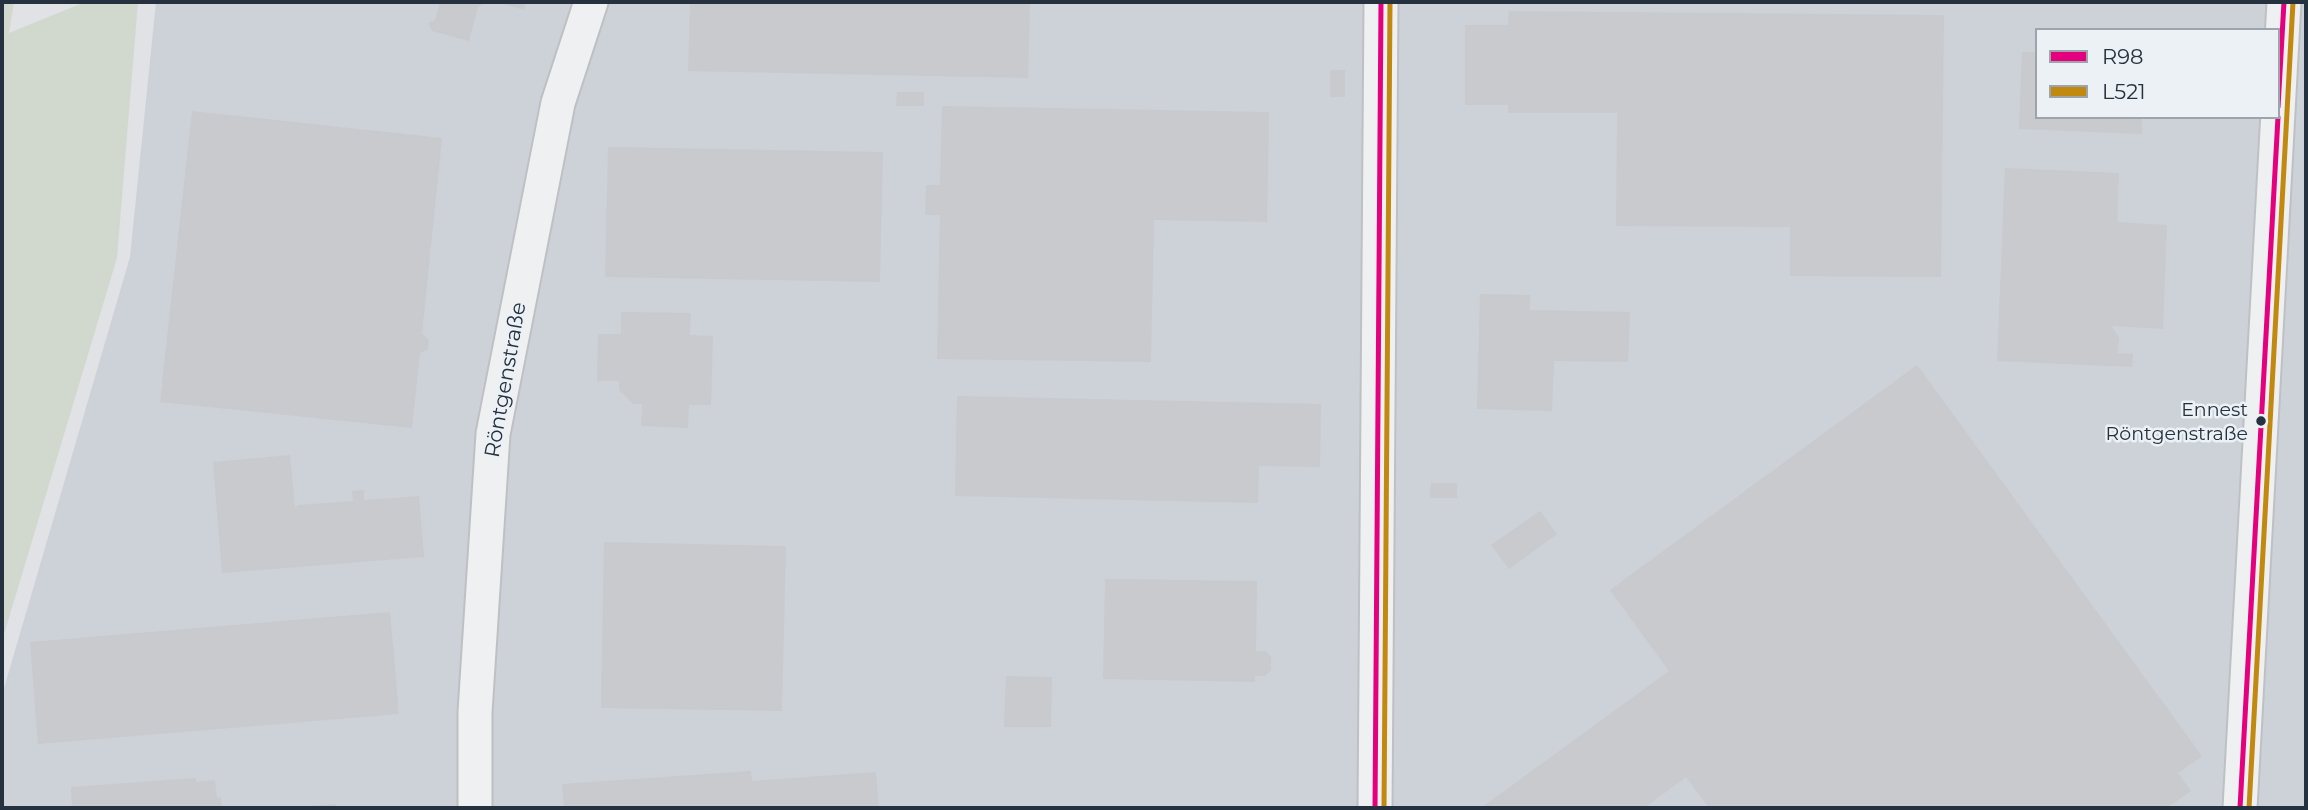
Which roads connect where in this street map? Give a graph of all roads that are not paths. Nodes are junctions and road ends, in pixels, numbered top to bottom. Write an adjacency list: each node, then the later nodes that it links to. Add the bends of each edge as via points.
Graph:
1 (591, 2): 6 (street, Röntgenstraße, via 558,103 493,434 475,712)
2 (1381, 2): 7 (street)
3 (2284, 2): 4 (street)
4 (2280, 75)
5 (2278, 119): 8 (street)
6 (475, 808)
7 (1375, 808)
8 (2240, 808)

